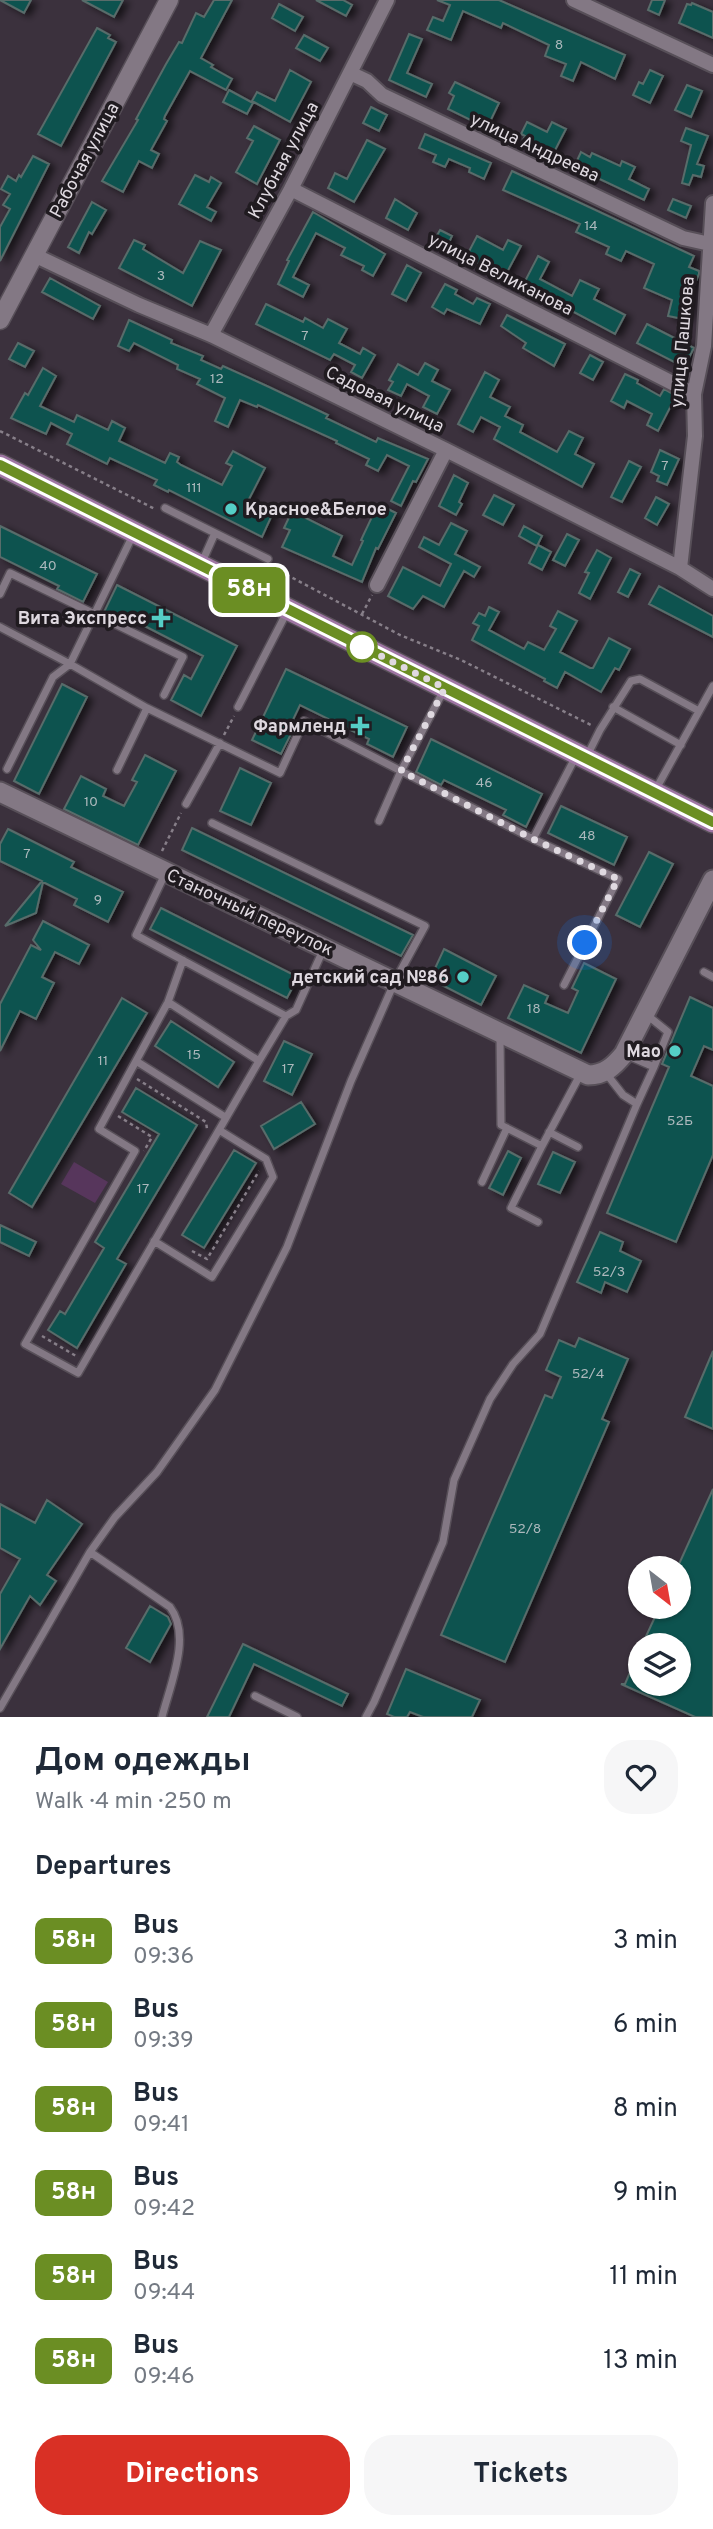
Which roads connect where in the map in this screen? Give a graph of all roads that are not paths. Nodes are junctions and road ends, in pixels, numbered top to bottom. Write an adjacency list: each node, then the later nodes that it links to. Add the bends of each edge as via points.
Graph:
1 (169, 0): 9 (street, Рабочая улица)
2 (387, 0): 5 (street, Клубная улица)
3 (574, 0): 4 (street)
4 (713, 65)
5 (350, 73): 6 (street, Клубная улица); 8 (street, улица Андреева, via 382,95 683,238)
6 (291, 189): 11 (street, Клубная улица); 12 (street, улица Великанова)
7 (713, 203): 8 (street, улица Пашкова)
8 (710, 244): 12 (street, улица Пашкова, via 704,346)
9 (34, 255): 10 (street, Рабочая улица); 11 (street, Садовая улица)
10 (0, 320)
11 (211, 335): 13 (street, Садовая улица)
12 (694, 394): 20 (street, улица Пашкова, via 695,436)
13 (446, 450): 20 (street, Садовая улица); 21 (street)
14 (0, 465): 16 (main road)
15 (164, 510): 17 (lane)
16 (134, 533): 19 (main road); 25 (lane)
17 (215, 533): 18 (lane); 19 (lane)
18 (269, 562)
19 (200, 566): 24 (main road)
20 (680, 568): 22 (street, Садовая улица)
21 (377, 584)
22 (713, 589)
23 (0, 594): 25 (lane, via 10,573)
24 (288, 610): 29 (main road); 31 (lane)
25 (93, 613): 27 (lane); 30 (lane, via 183,657)
26 (0, 627): 27 (lane)
27 (69, 664): 33 (lane); 38 (lane, via 53,677)
28 (713, 686): 34 (lane)
29 (445, 688): 37 (main road); 40 (lane)
30 (164, 695)
31 (239, 707)
32 (613, 707): 34 (lane, via 626,686 639,679); 36 (lane); 37 (lane)
33 (147, 708): 35 (lane); 39 (lane)
34 (699, 711): 36 (lane)
35 (220, 743): 40 (lane, via 280,773 304,721); 43 (lane)
36 (681, 744): 42 (lane)
37 (581, 756): 42 (main road); 47 (lane)
38 (7, 769)
39 (117, 770)
40 (401, 771): 44 (lane); 47 (lane)
41 (0, 792): 48 (main road, Станочный переулок)
42 (655, 792): 45 (main road)
43 (186, 804)
44 (379, 821)
45 (713, 822)
46 (212, 823): 54 (lane, via 425,926)
47 (533, 839): 55 (lane, via 618,879)
48 (160, 869): 50 (main road, Станочный переулок); 51 (lane, via 136,935)
49 (713, 880): 57 (main road)
50 (324, 947): 54 (main road, Станочный переулок); 58 (lane, via 296,1010)
51 (183, 960): 56 (lane); 58 (lane)
52 (704, 972): 53 (lane)
53 (713, 977)
54 (395, 981): 59 (main road, Станочный переулок); 76 (lane, via 287,1247 215,1390 157,1472 114,1517)
55 (564, 985)
56 (168, 1002): 61 (lane); 62 (lane)
57 (645, 1014): 60 (main road); 63 (lane, via 668,1032)
58 (286, 1016): 61 (lane)
59 (500, 1032): 64 (main road, Станочный переулок); 68 (lane, via 501,1125)
60 (624, 1054): 63 (lane); 65 (main road)
61 (258, 1060): 67 (lane)
62 (136, 1061): 67 (lane); 75 (lane, via 99,1129 135,1151 25,1344 78,1373)
63 (654, 1067): 66 (lane)
64 (581, 1072): 65 (main road, Станочный переулок); 70 (lane)
65 (605, 1072): 66 (lane, via 622,1095)
66 (637, 1104): 81 (lane, via 540,1334 490,1399 454,1480 443,1542)
67 (226, 1117): 69 (lane)
68 (507, 1128): 71 (lane); 73 (lane)
69 (219, 1129): 75 (lane); 75 (lane, via 266,1159 273,1177 212,1277)
70 (549, 1132): 71 (lane); 72 (lane)
71 (542, 1146): 74 (lane, via 511,1208)
72 (578, 1147)
73 (482, 1182)
74 (538, 1222)
75 (154, 1241)
76 (90, 1552): 78 (lane); 79 (lane, via 179,1618 180,1645)
77 (255, 1696): 80 (lane)
78 (0, 1708)
79 (162, 1717)
80 (297, 1717)
81 (366, 1717)

